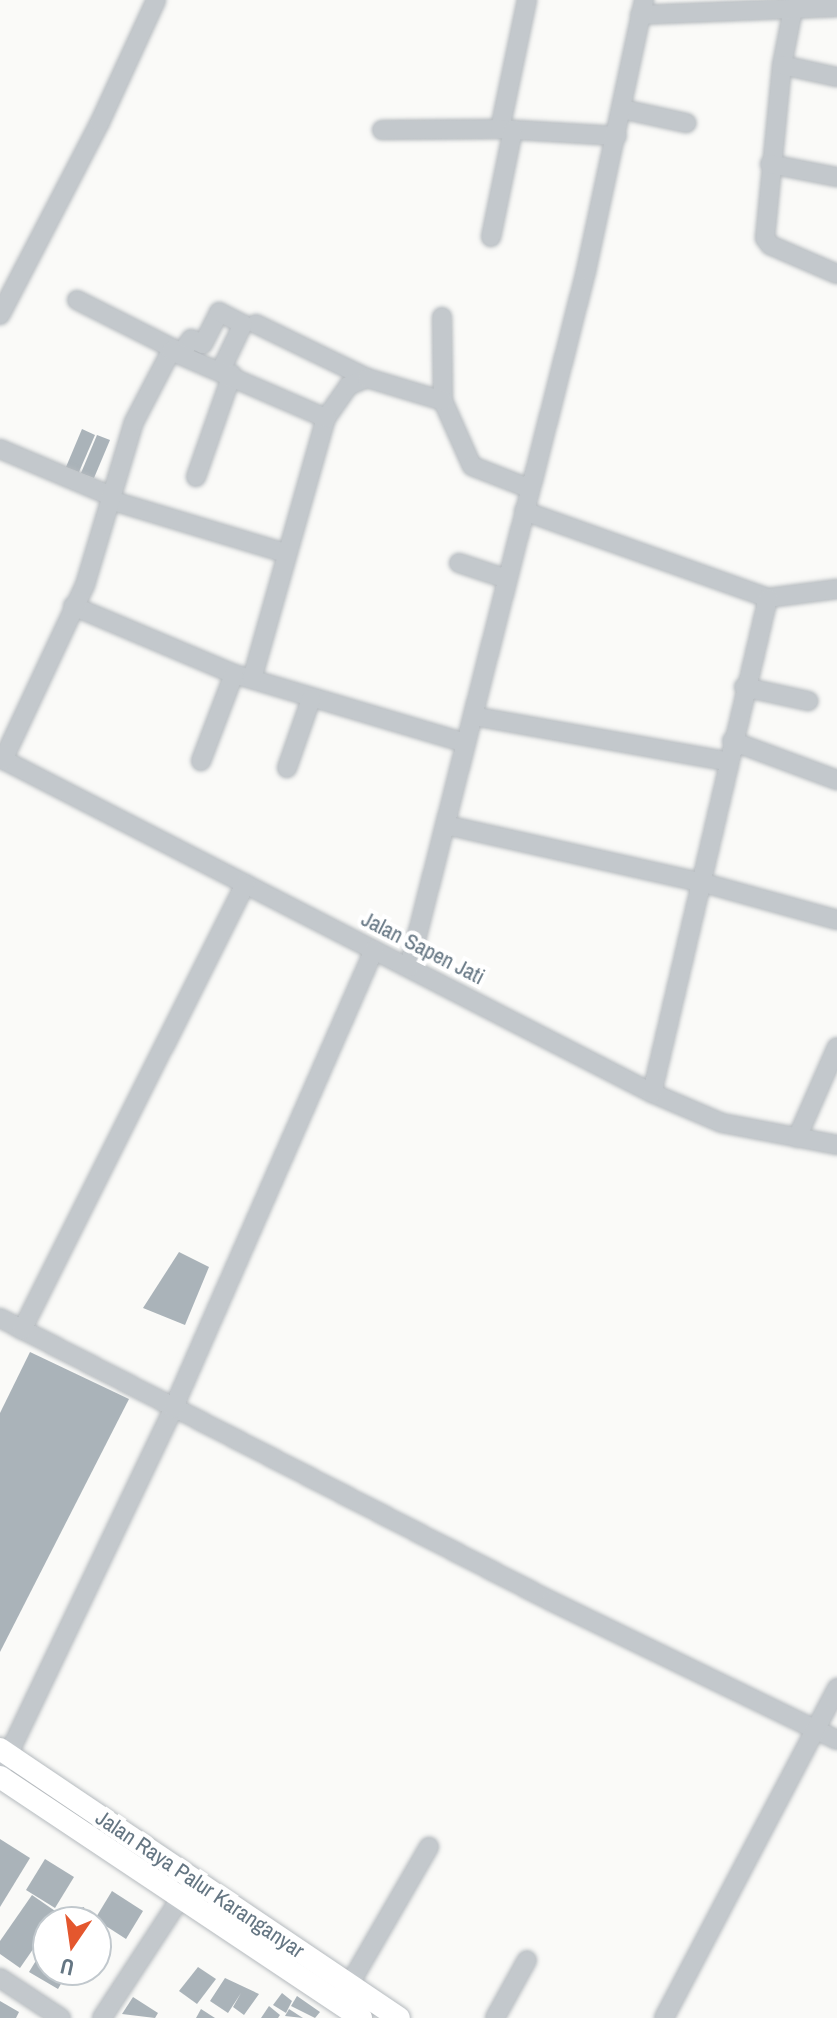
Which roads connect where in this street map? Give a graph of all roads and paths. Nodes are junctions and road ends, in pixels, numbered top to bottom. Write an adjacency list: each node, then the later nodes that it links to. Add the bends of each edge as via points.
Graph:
1 (527, 0): 11 (street)
2 (153, 6): 18 (street)
3 (837, 7): 5 (street)
4 (642, 8): 5 (street); 8 (street)
5 (793, 9): 6 (street)
6 (782, 65): 7 (street); 13 (street)
7 (837, 77)
8 (622, 109): 9 (street); 12 (street)
9 (686, 123)
10 (382, 130): 11 (street)
11 (507, 130): 12 (street); 15 (street)
12 (617, 136): 28 (street)
13 (770, 164): 14 (street); 16 (street, via 766,240)
14 (837, 177)
15 (491, 237)
16 (837, 274)
17 (77, 300): 21 (street)
18 (0, 315)
19 (442, 317): 24 (street)
20 (256, 324): 23 (street)
21 (180, 352): 22 (street); 22 (street, via 191,339 203,344 219,312 243,324); 29 (street, via 171,351 134,422)
22 (227, 372): 25 (street); 27 (street)
23 (367, 378): 24 (street); 25 (street, via 348,386)
24 (443, 401): 28 (street, via 472,466)
25 (326, 418): 31 (street)
26 (0, 449): 29 (street)
27 (196, 477)
28 (528, 488): 30 (street)
29 (111, 498): 31 (street); 36 (street)
30 (524, 511): 33 (street); 35 (street)
31 (286, 553): 37 (street)
32 (459, 563): 33 (street)
33 (504, 578): 41 (street)
34 (837, 589): 35 (street)
35 (768, 598): 38 (street)
36 (73, 606): 37 (street); 44 (street)
37 (243, 677): 39 (street); 45 (street)
38 (744, 687): 40 (street); 42 (street)
39 (311, 699): 43 (street); 47 (street)
40 (808, 701)
41 (473, 716): 43 (street); 46 (street)
42 (732, 741): 46 (street); 48 (street)
43 (465, 743): 49 (street)
44 (2, 759): 51 (street, Jalan Sapen Jati)
45 (201, 761)
46 (726, 761): 50 (street)
47 (287, 768)
48 (837, 780)
49 (446, 825): 50 (street); 54 (street)
50 (704, 883): 52 (street); 56 (street)
51 (245, 884): 53 (street, Jalan Sapen Jati); 60 (street)
52 (837, 920)
53 (374, 950): 54 (street, Jalan Sapen Jati); 61 (street)
54 (409, 967): 56 (street, Jalan Sapen Jati)
55 (837, 1047): 57 (street)
56 (652, 1093): 57 (street, Jalan Sapen Jati, via 722,1123)
57 (797, 1138): 58 (street, Jalan Sapen Jati)
58 (837, 1145)
59 (0, 1318): 60 (street)
60 (22, 1330): 61 (street)
61 (173, 1409): 63 (street); 65 (street)
62 (837, 1688): 63 (street)
63 (816, 1729): 64 (street); 77 (street)
64 (837, 1740)
65 (2, 1763): 67 (main road, Jalan Raya Palur Karanganyar)
66 (429, 1847): 70 (street)
67 (187, 1889): 70 (main road, Jalan Raya Palur Karanganyar); 73 (street)
68 (527, 1960): 76 (street)
69 (0, 1978): 71 (street)
70 (344, 1994): 74 (main road, Jalan Raya Palur Karanganyar); 75 (main road, Jalan Raya Palur Karanganyar)
71 (41, 2012): 72 (street)
72 (61, 2018)
73 (102, 2018)
74 (361, 2018)
75 (399, 2018)
76 (495, 2018)
77 (664, 2018)

